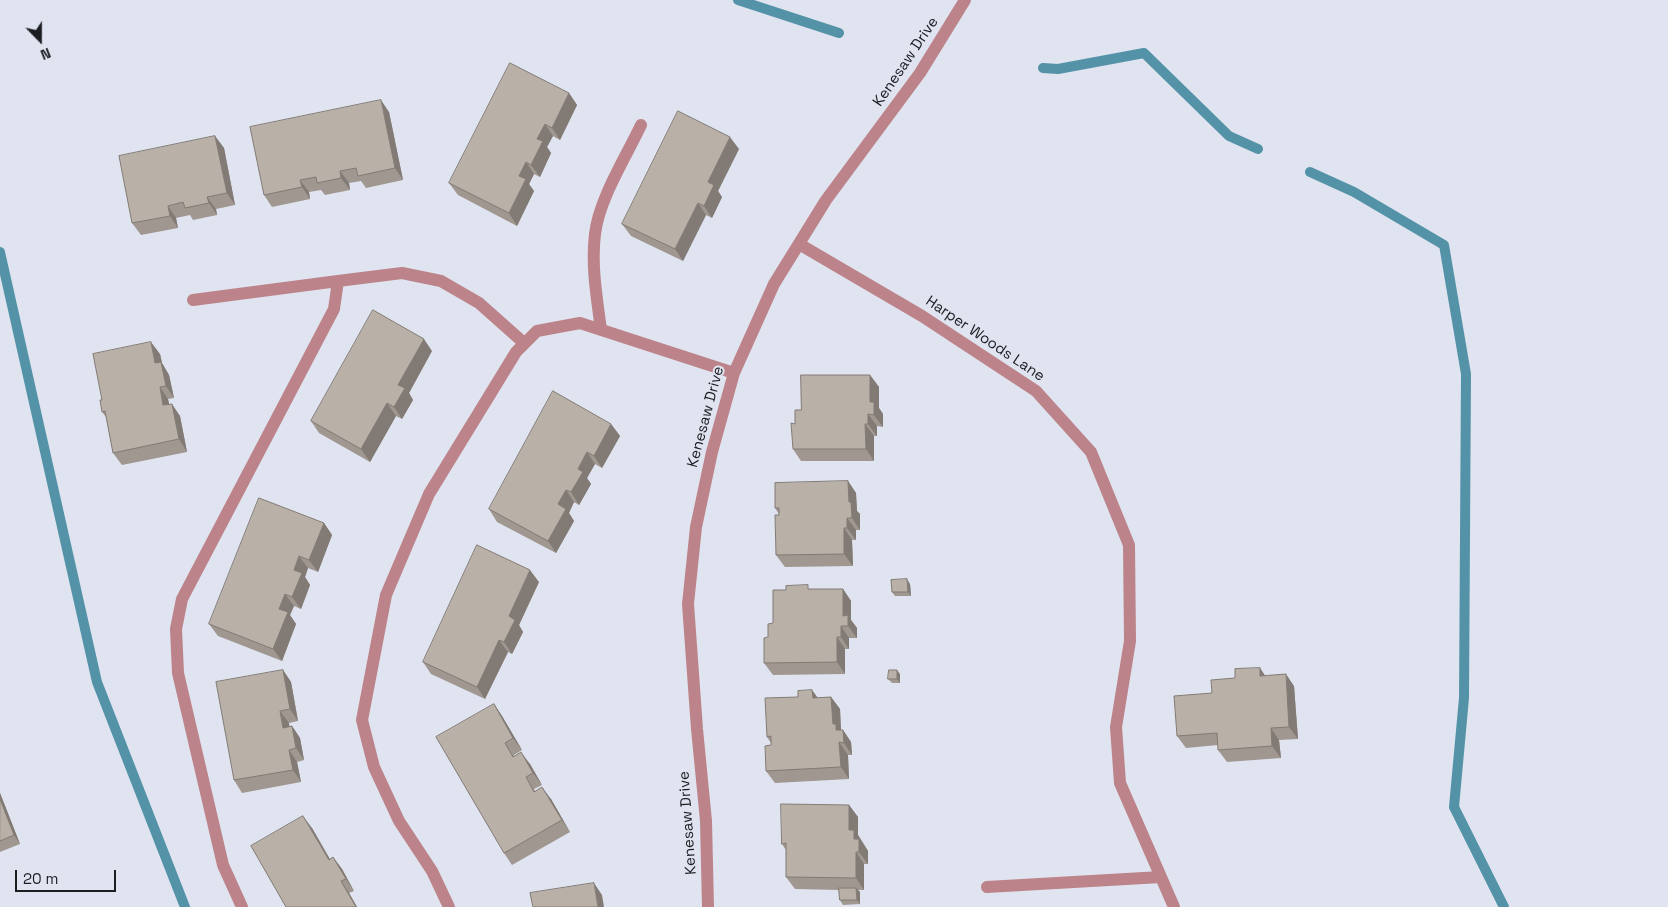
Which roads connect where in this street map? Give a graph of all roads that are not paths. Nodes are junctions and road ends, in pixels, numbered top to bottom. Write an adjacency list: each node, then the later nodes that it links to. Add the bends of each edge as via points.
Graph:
1 (965, 0): 3 (street, Kenesaw Drive, via 920,74 826,200)
2 (641, 125): 6 (street, via 603,203 595,233 593,271)
3 (799, 244): 8 (street, Kenesaw Drive, via 774,284); 9 (street, Harper Woods Lane, via 922,316 1036,391 1091,452 1129,545 1130,641 1116,727 1120,783)
4 (338, 281): 5 (street); 7 (street, via 402,273 441,281 479,303); 11 (street, via 334,309 182,599 176,629 178,673 223,865)
5 (193, 300)
6 (601, 330): 7 (street, via 580,322 536,331); 8 (street)
7 (524, 343): 12 (street, via 429,494 386,595 362,720 374,767 399,821 432,871)
8 (734, 373): 13 (street, Kenesaw Drive, via 696,527 688,604 706,821)
9 (1161, 877): 10 (street); 14 (street, Harper Woods Lane)
10 (987, 887)
11 (242, 907)
12 (449, 907)
13 (708, 907)
14 (1174, 907)

